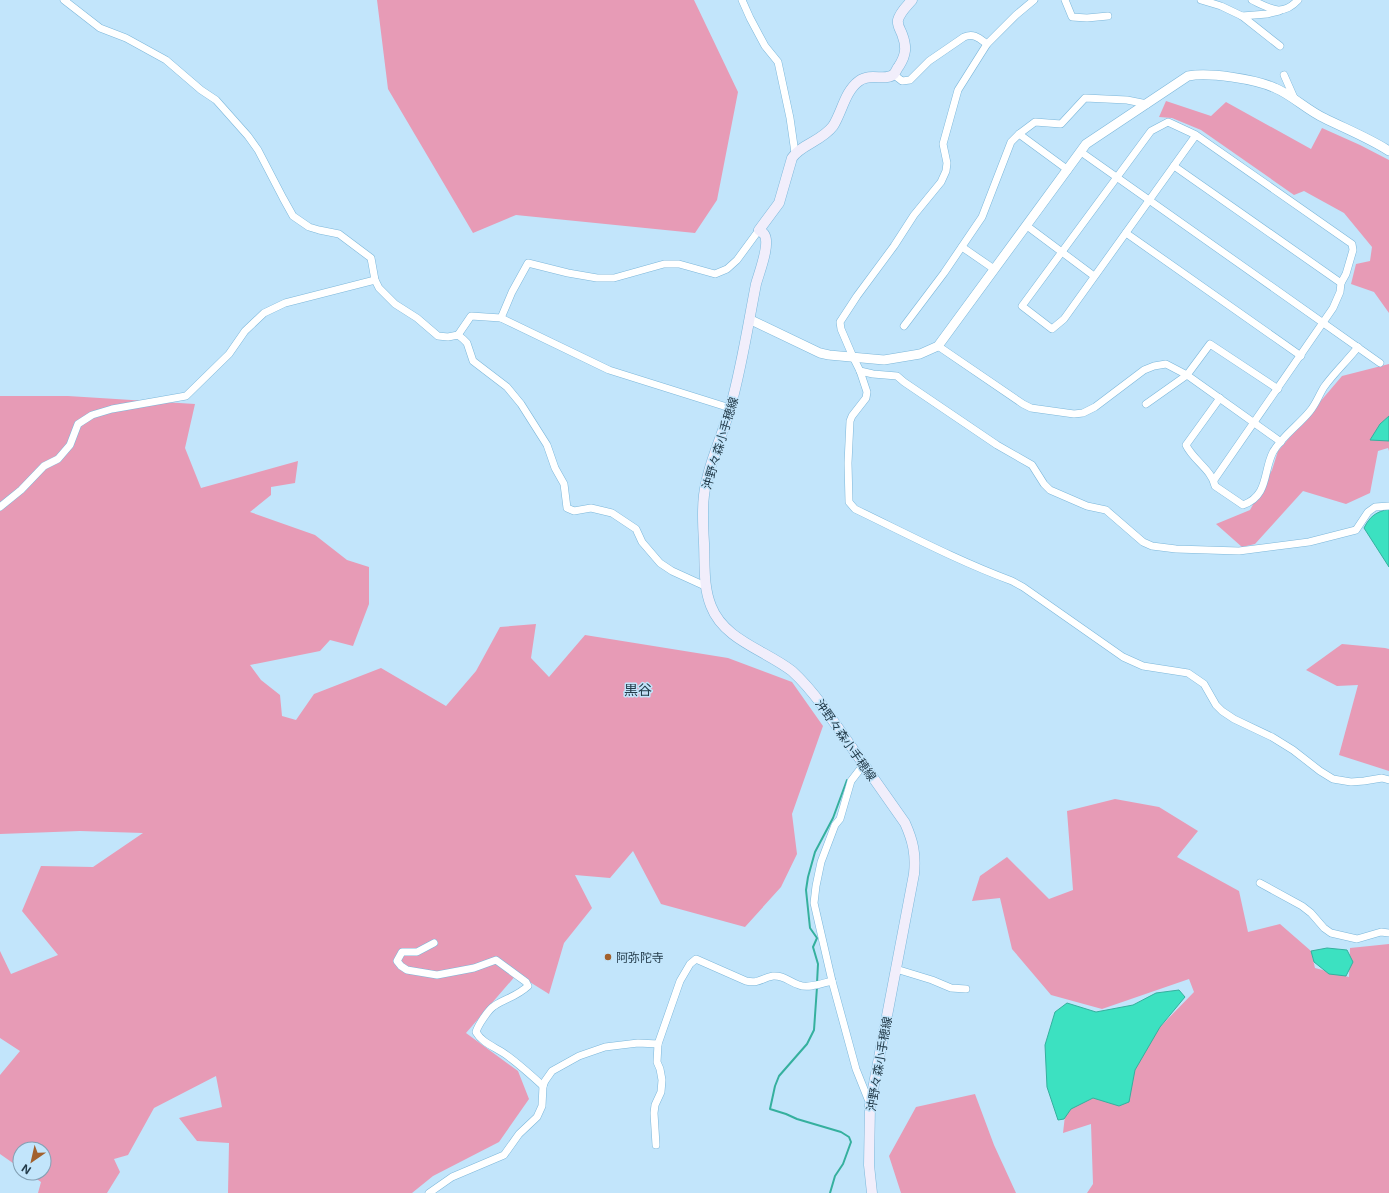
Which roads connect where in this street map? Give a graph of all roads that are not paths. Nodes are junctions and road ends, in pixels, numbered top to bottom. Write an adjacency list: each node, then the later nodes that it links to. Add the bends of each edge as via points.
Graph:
1 (64, 0): 34 (street, via 100,28 126,38 166,60 216,100 258,150 293,216 309,227 339,234 351,242 371,258)
2 (742, 0): 22 (street, via 765,46 778,62)
3 (912, 0): 14 (main road, via 898,20 906,47 904,57)
4 (1034, 0): 12 (street)
5 (1065, 0): 10 (street, via 1072,17)
6 (1201, 0): 11 (street)
7 (1252, 0): 9 (street, via 1272,10)
8 (1298, 0): 9 (street)
9 (1281, 11): 11 (street)
10 (1108, 16)
11 (1242, 16): 13 (street)
12 (987, 44): 14 (street, via 974,35 964,37 929,61 910,80 902,81); 44 (street, via 958,90 943,144 947,163 941,182 914,215 840,322)
13 (1280, 46)
14 (894, 74): 22 (main road, via 887,77 867,77 859,81 830,130)
15 (1284, 76): 16 (street)
16 (1295, 101): 17 (street, via 1276,88 1258,82 1199,74 1178,81); 20 (street)
17 (1147, 104): 18 (street, via 1127,100 1085,98 1061,124 1035,122); 21 (street, via 1086,144)
18 (1019, 134): 24 (street); 30 (street, via 1011,142 982,217)
19 (1196, 135): 23 (street); 25 (street, via 1168,122 1151,131); 35 (street, via 1352,244 1354,250)
20 (1389, 151)
21 (1081, 152): 24 (street); 25 (street)
22 (795, 153): 28 (main road, via 779,203)
23 (1174, 166): 26 (street); 35 (street)
24 (1068, 170): 27 (street)
25 (1116, 177): 26 (street); 31 (street)
26 (1149, 201): 29 (street); 38 (street)
27 (1027, 226): 31 (street); 32 (street)
28 (760, 230): 36 (street, via 737,260 727,269 715,274 679,264 664,264 614,278 597,278 528,263); 37 (main road, 沖野々森小手穂線, via 766,241)
29 (1126, 233): 33 (street); 43 (street)
30 (962, 247): 32 (street); 39 (street)
31 (1061, 252): 33 (street); 33 (street, via 1022,306 1052,329 1064,318)
32 (994, 269): 41 (street)
33 (1094, 276)
34 (375, 280): 40 (street, via 379,288 395,304 438,336); 56 (street, via 285,303 264,313 245,331 229,354 186,396 92,415 78,424 70,445 58,459 44,466)
35 (1341, 283): 38 (street, via 1333,308)
36 (501, 318): 40 (street, via 472,316); 51 (street, via 609,370)
37 (751, 320): 44 (street, via 820,353); 51 (main road, 沖野々森小手穂線, via 740,375)
38 (1323, 324): 42 (street); 43 (street)
39 (904, 326)
40 (458, 335): 57 (street, via 467,343 473,361 507,388 521,404 546,445 564,484 567,508 574,511 591,508 612,513 636,529 642,542 660,563 672,572)
41 (938, 346): 44 (street, via 920,354 884,360); 47 (street, via 1031,408 1074,414 1095,407 1144,370 1154,366 1166,364)
42 (1358, 348): 45 (street); 53 (street, via 1324,387 1311,410)
43 (1301, 356): 48 (street)
44 (853, 357): 46 (street)
45 (1380, 363)
46 (860, 371): 55 (street, via 897,376 997,445 1032,465 1050,490 1087,506 1106,510 1134,536 1152,546 1239,551 1309,542 1356,530 1368,512 1375,507); 59 (street, via 867,394 851,418 848,442 849,502 855,509 1012,581 1123,657 1143,666 1188,673 1204,684 1222,711 1272,737 1334,779 1351,782 1382,778)
47 (1187, 375): 48 (street, via 1210,344); 49 (street); 50 (street)
48 (1278, 389): 52 (street)
49 (1220, 398): 52 (street); 54 (street, via 1186,445)
50 (1146, 404)
51 (730, 408): 57 (main road, 沖野々森小手穂線, via 704,495)
52 (1254, 422): 53 (street); 54 (street)
53 (1281, 442): 54 (street, via 1274,452 1266,480 1249,503 1243,505 1215,486)
54 (1214, 480)
55 (1389, 506)
56 (0, 507)
57 (705, 586): 58 (main road, 沖野々森小手穂線, via 719,622 792,671 822,705)
58 (864, 764): 63 (main road, 沖野々森小手穂線, via 905,823 912,840 915,859); 64 (street, via 851,781 840,819 835,825 820,862 816,886 814,903)
59 (1389, 780)
60 (1260, 883): 61 (street, via 1302,906 1331,933 1357,939 1381,932)
61 (1389, 933)
62 (434, 943): 67 (street, via 416,952 402,952 397,962 407,970 437,975 474,968 496,960 526,982 528,986 520,994 494,1006 476,1032 479,1038 505,1054)
63 (896, 969): 65 (street, via 951,988); 68 (main road, 沖野々森小手穂線)
64 (832, 981): 66 (street, via 799,986 784,977 773,976 754,983 696,959 680,981); 68 (street, via 856,1069)
65 (966, 989)
66 (658, 1044): 67 (street, via 638,1043 605,1047 579,1056 552,1071); 69 (street, via 657,1062 662,1080 654,1113)
67 (543, 1086): 70 (street, via 542,1106 537,1118 519,1134 504,1155 452,1177)
68 (870, 1105): 71 (main road, 沖野々森小手穂線, via 869,1165)
69 (656, 1145)
70 (430, 1193)
71 (872, 1193)

